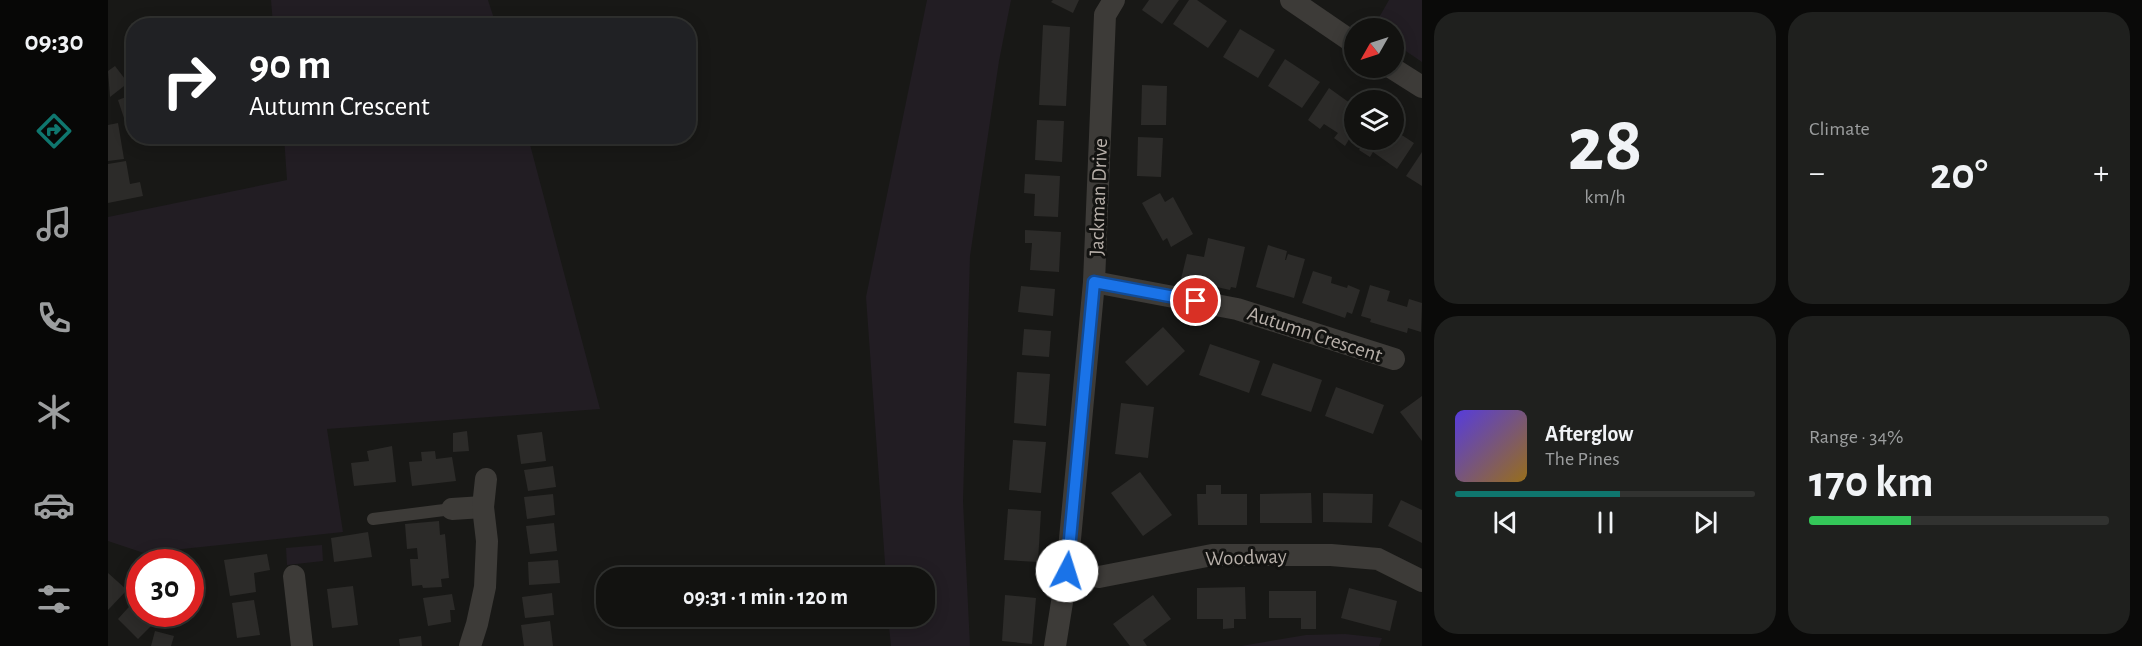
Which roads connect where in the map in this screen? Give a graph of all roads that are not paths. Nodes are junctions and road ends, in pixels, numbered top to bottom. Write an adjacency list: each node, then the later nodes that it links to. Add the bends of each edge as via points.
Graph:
1 (1114, 0): 6 (street, Jackman Drive, via 1106,15)
2 (1290, 0): 3 (street)
3 (1344, 35)
4 (1404, 76): 5 (street)
5 (1422, 87)
6 (1094, 282): 7 (street, Autumn Crescent, via 1237,309); 12 (street, Jackman Drive)
7 (1394, 359)
8 (486, 479): 9 (street)
9 (483, 507): 10 (street); 16 (street, via 487,541 485,587)
10 (452, 509): 11 (lane)
11 (374, 519)
12 (1067, 571): 14 (street, Woodway, via 1098,577 1212,555 1331,555 1378,559); 17 (street, Jackman Drive)
13 (294, 576): 15 (street)
14 (1422, 581)
15 (302, 646)
16 (470, 646)
17 (1055, 646)

